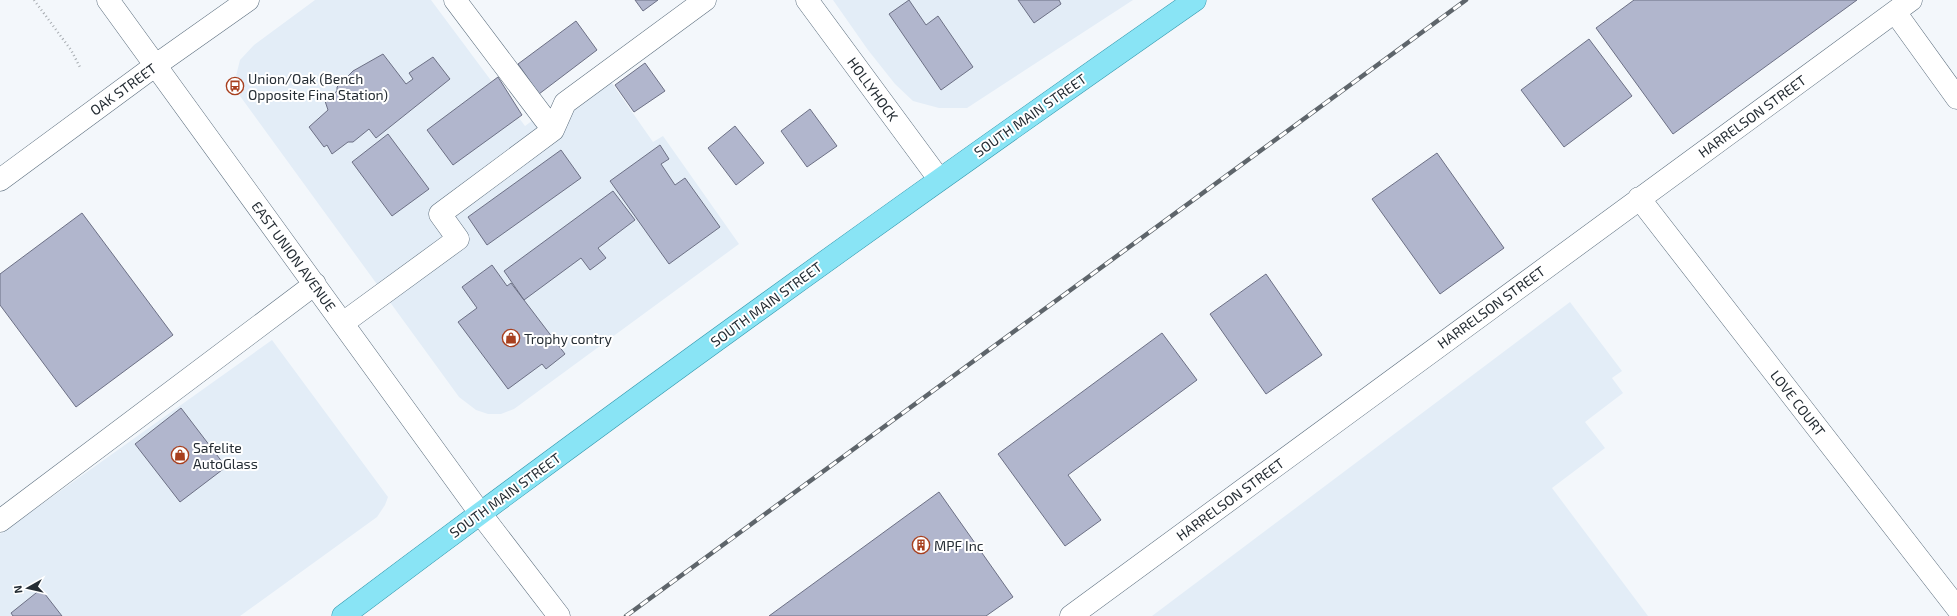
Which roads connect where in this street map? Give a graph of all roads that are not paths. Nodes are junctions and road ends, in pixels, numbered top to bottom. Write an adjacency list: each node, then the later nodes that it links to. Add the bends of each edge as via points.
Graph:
1 (108, 0): 8 (street, EAST UNION AVENUE)
2 (248, 0): 8 (street, OAK STREET)
3 (455, 0): 10 (street)
4 (705, 0): 10 (street, via 565,103)
5 (807, 0): 11 (street, HOLLYHOCK)
6 (1195, 0): 11 (main road, SOUTH MAIN STREET)
7 (1903, 6): 9 (street); 13 (street, HARRELSON STREET)
8 (156, 65): 12 (street, OAK STREET); 14 (street, EAST UNION AVENUE)
9 (1957, 98)
10 (553, 130): 15 (street, via 440,214 458,239)
11 (939, 178): 16 (main road, SOUTH MAIN STREET)
12 (0, 180)
13 (1639, 198): 18 (street, LOVE COURT); 21 (street, HARRELSON STREET)
14 (315, 284): 15 (street, EAST UNION AVENUE); 17 (street)
15 (343, 323): 16 (street, EAST UNION AVENUE)
16 (480, 513): 19 (main road, SOUTH MAIN STREET); 20 (street, EAST UNION AVENUE)
17 (0, 521)
18 (1957, 608)
19 (343, 616)
20 (559, 616)
21 (1071, 616)

